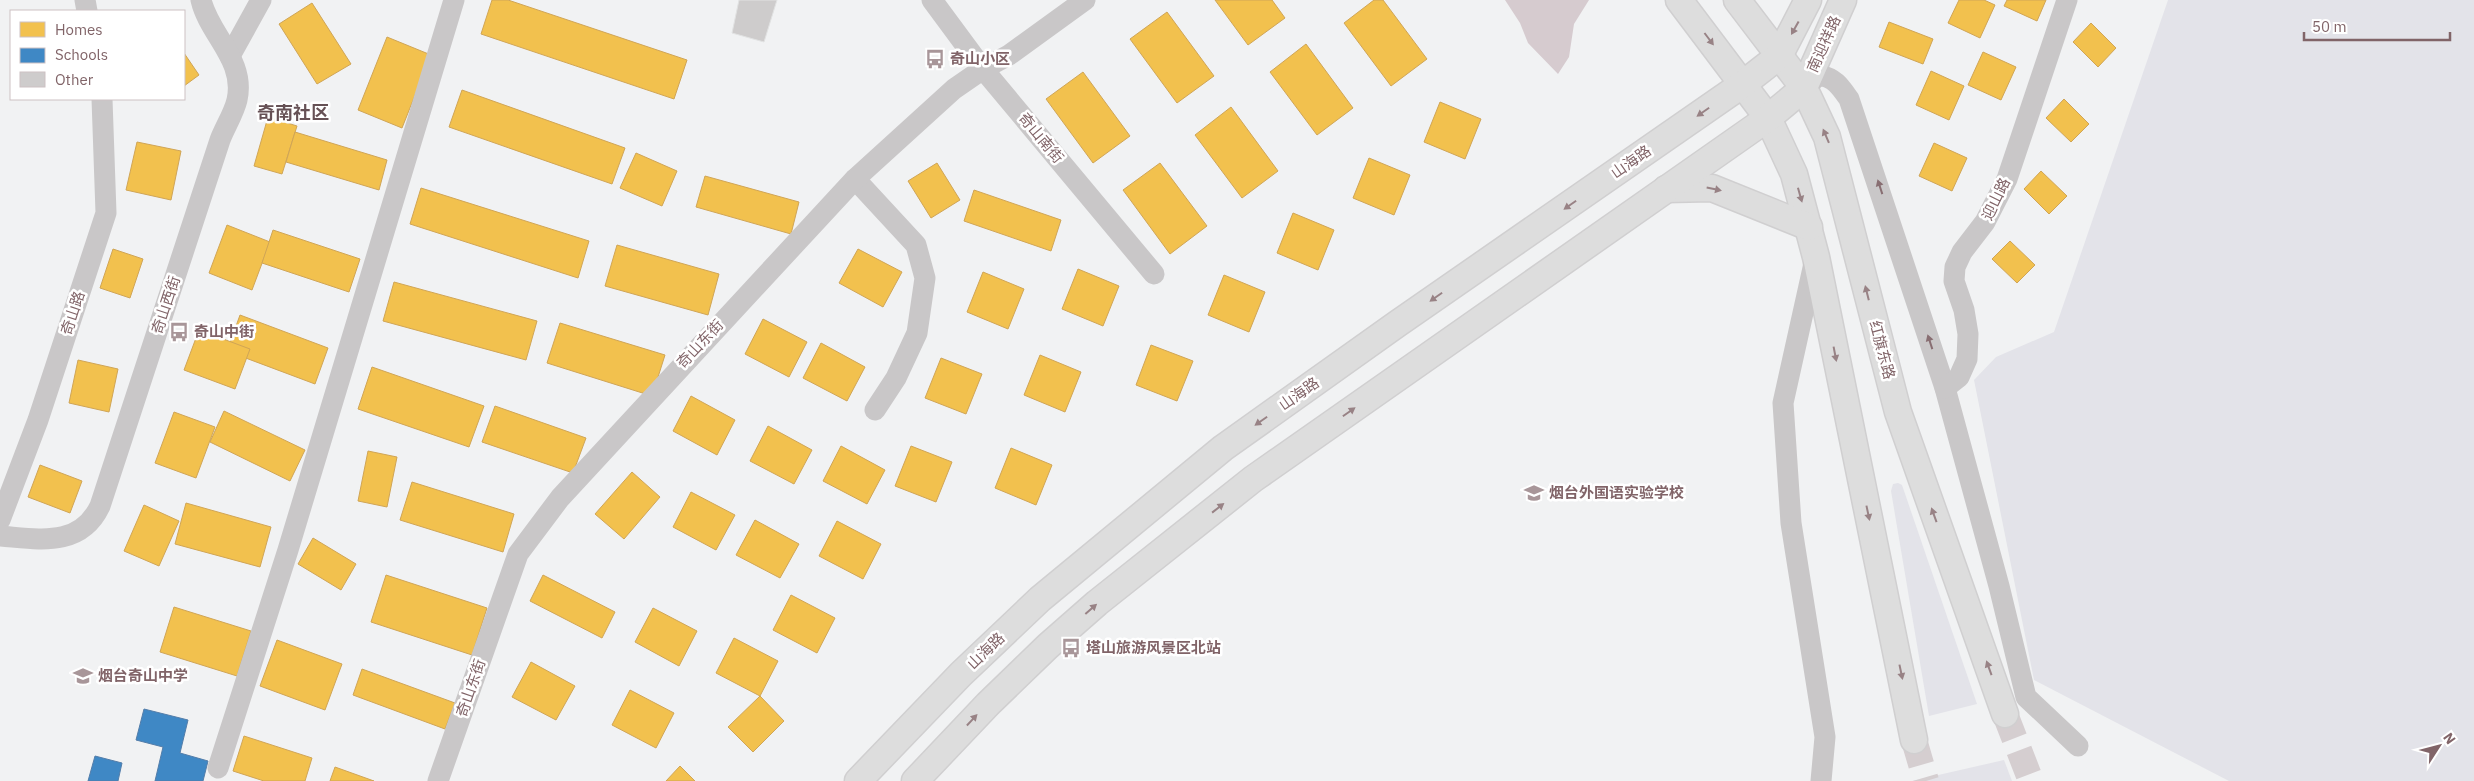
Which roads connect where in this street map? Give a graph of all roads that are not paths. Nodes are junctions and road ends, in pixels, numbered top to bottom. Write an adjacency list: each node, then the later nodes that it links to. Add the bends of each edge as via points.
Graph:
1 (200, 0): 11 (street, 奇山西街, via 204,16)
2 (260, 0): 11 (street)
3 (454, 0): 31 (street, via 288,550)
4 (932, 0): 13 (street, 奇山南街)
5 (1085, 0): 13 (street, 奇山东街)
6 (1679, 0): 14 (main road, one-way to 14)
7 (1737, 0): 12 (main road, 红旗东路)
8 (1808, 0): 12 (main road, one-way to 12)
9 (1843, 0): 15 (main road, 南迎祥路)
10 (2067, 0): 23 (street, 迎山路, via 2007,179 1985,222 1955,267 1954,281 1968,334 1967,359 1959,377)
11 (230, 56): 26 (street, 奇山西街, via 237,70 237,100 220,140 94,520 71,536 57,539)
12 (1780, 56): 14 (main road, 山海路); 15 (main road, 红旗东路)
13 (983, 69): 18 (street, 奇山东街, via 954,89); 22 (street, 奇山南街)
14 (1743, 84): 17 (main road); 33 (main road, 山海路, one-way to 33, via 1223,448 1040,599)
15 (1804, 88): 17 (main road); 23 (street, one-way to 15, via 1849,99 1831,77 1819,75); 27 (main road, 红旗东路, one-way to 15, via 1898,412 1832,153)
16 (102, 100): 25 (street, 奇山路, via 106,213 38,420)
17 (1768, 118): 19 (main road); 20 (main road, one-way to 20, via 1791,168)
18 (855, 179): 24 (street, via 916,245 926,278 917,333 896,378); 32 (street, 奇山东街, via 560,498 518,554)
19 (1666, 189): 20 (main road, one-way to 20, via 1712,188); 28 (main road, one-way to 19, via 1069,628 1253,479)
20 (1809, 227): 21 (main road)
21 (1816, 257): 29 (main road, one-way to 29); 36 (street, via 1783,403 1792,523 1825,737)
22 (1154, 274)
23 (1946, 388): 30 (street, via 2026,697)
24 (875, 410)
25 (0, 520)
26 (0, 536)
27 (2005, 714)
28 (955, 739): 34 (main road); 35 (main road)
29 (1914, 740)
30 (2078, 746)
31 (218, 768)
32 (438, 781)
33 (858, 781)
34 (915, 781)
35 (940, 781)
36 (1820, 781)

